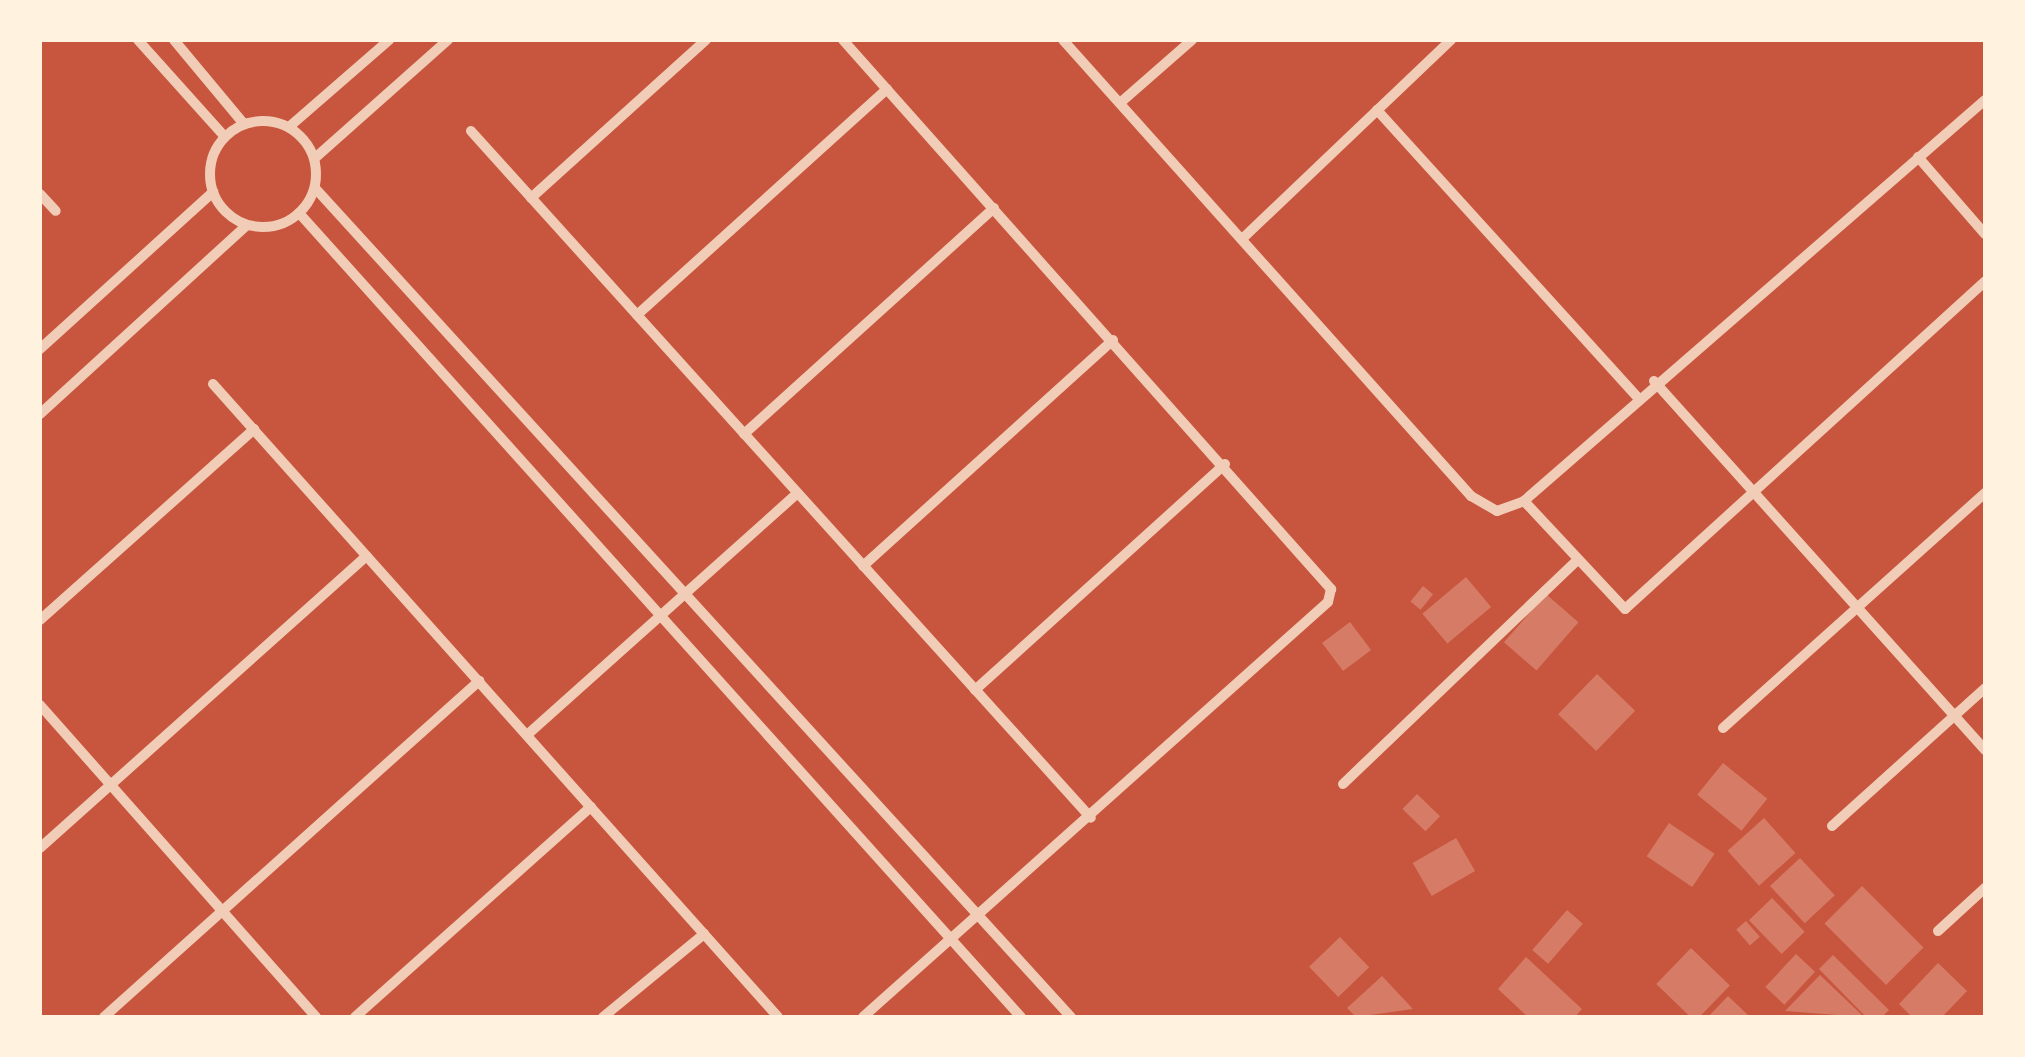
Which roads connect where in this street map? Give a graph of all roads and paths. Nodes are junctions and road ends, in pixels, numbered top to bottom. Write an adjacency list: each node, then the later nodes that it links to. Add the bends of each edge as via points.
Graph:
1 (138, 40): 17 (street)
2 (174, 40): 14 (street)
3 (389, 40): 15 (street)
4 (448, 40): 18 (street)
5 (706, 40): 23 (street)
6 (842, 40): 10 (street)
7 (1064, 40): 12 (street)
8 (1192, 40): 12 (street)
9 (1450, 40): 13 (street)
10 (887, 89): 24 (street); 31 (street)
11 (1985, 100): 19 (street)
12 (1120, 103): 29 (street)
13 (1377, 110): 29 (street); 36 (street)
14 (244, 124): 15 (street); 17 (street)
15 (290, 127): 18 (street)
16 (471, 131): 23 (street)
17 (225, 137): 21 (street)
18 (315, 158): 20 (street)
19 (1918, 158): 28 (street); 34 (street)
20 (315, 188): 26 (street); 48 (street)
21 (213, 192): 27 (street); 33 (street)
22 (40, 194): 25 (street)
23 (531, 198): 31 (street)
24 (994, 208): 32 (street); 39 (street)
25 (56, 211)
26 (299, 214): 27 (street, via 275,226); 50 (street)
27 (247, 225): 37 (street)
28 (1985, 234)
29 (1242, 239): 44 (street, via 1471,496 1496,511)
30 (1985, 281): 41 (street)
31 (637, 315): 39 (street)
32 (1113, 340): 40 (street); 47 (street)
33 (40, 350)
34 (1654, 382): 36 (street); 41 (street)
35 (214, 384): 38 (street)
36 (1637, 397): 44 (street)
37 (40, 414)
38 (254, 428): 45 (street); 51 (street)
39 (744, 434): 43 (street)
40 (1225, 464): 54 (street); 63 (street, via 1325,576 1328,602)
41 (1752, 490): 46 (street, via 1625,610); 49 (street)
42 (1985, 492): 49 (street)
43 (798, 493): 47 (street); 48 (street)
44 (1524, 501): 46 (street)
45 (367, 556): 52 (street); 61 (street)
46 (1576, 561): 60 (street)
47 (863, 566): 54 (street)
48 (684, 594): 50 (street); 68 (street)
49 (1857, 608): 56 (street); 57 (street)
50 (661, 615): 58 (street); 71 (street)
51 (40, 620)
52 (478, 681): 58 (street); 67 (street)
53 (1985, 688): 56 (street)
54 (975, 690): 63 (street)
55 (40, 705): 61 (street)
56 (1954, 716): 59 (street); 64 (street)
57 (1723, 728)
58 (527, 735): 62 (street)
59 (1985, 750)
60 (1343, 784)
61 (111, 785): 65 (street); 67 (street)
62 (591, 807): 70 (street); 74 (street)
63 (1090, 818): 68 (street)
64 (1832, 826)
65 (40, 848)
66 (1985, 888): 69 (street)
67 (222, 910): 72 (street); 73 (street)
68 (982, 915): 71 (street); 79 (street)
69 (1938, 931)
70 (704, 934): 75 (street); 76 (street)
71 (954, 940): 77 (street); 78 (street)
72 (104, 1017)
73 (316, 1017)
74 (355, 1017)
75 (603, 1017)
76 (778, 1017)
77 (862, 1017)
78 (1021, 1017)
79 (1071, 1017)

